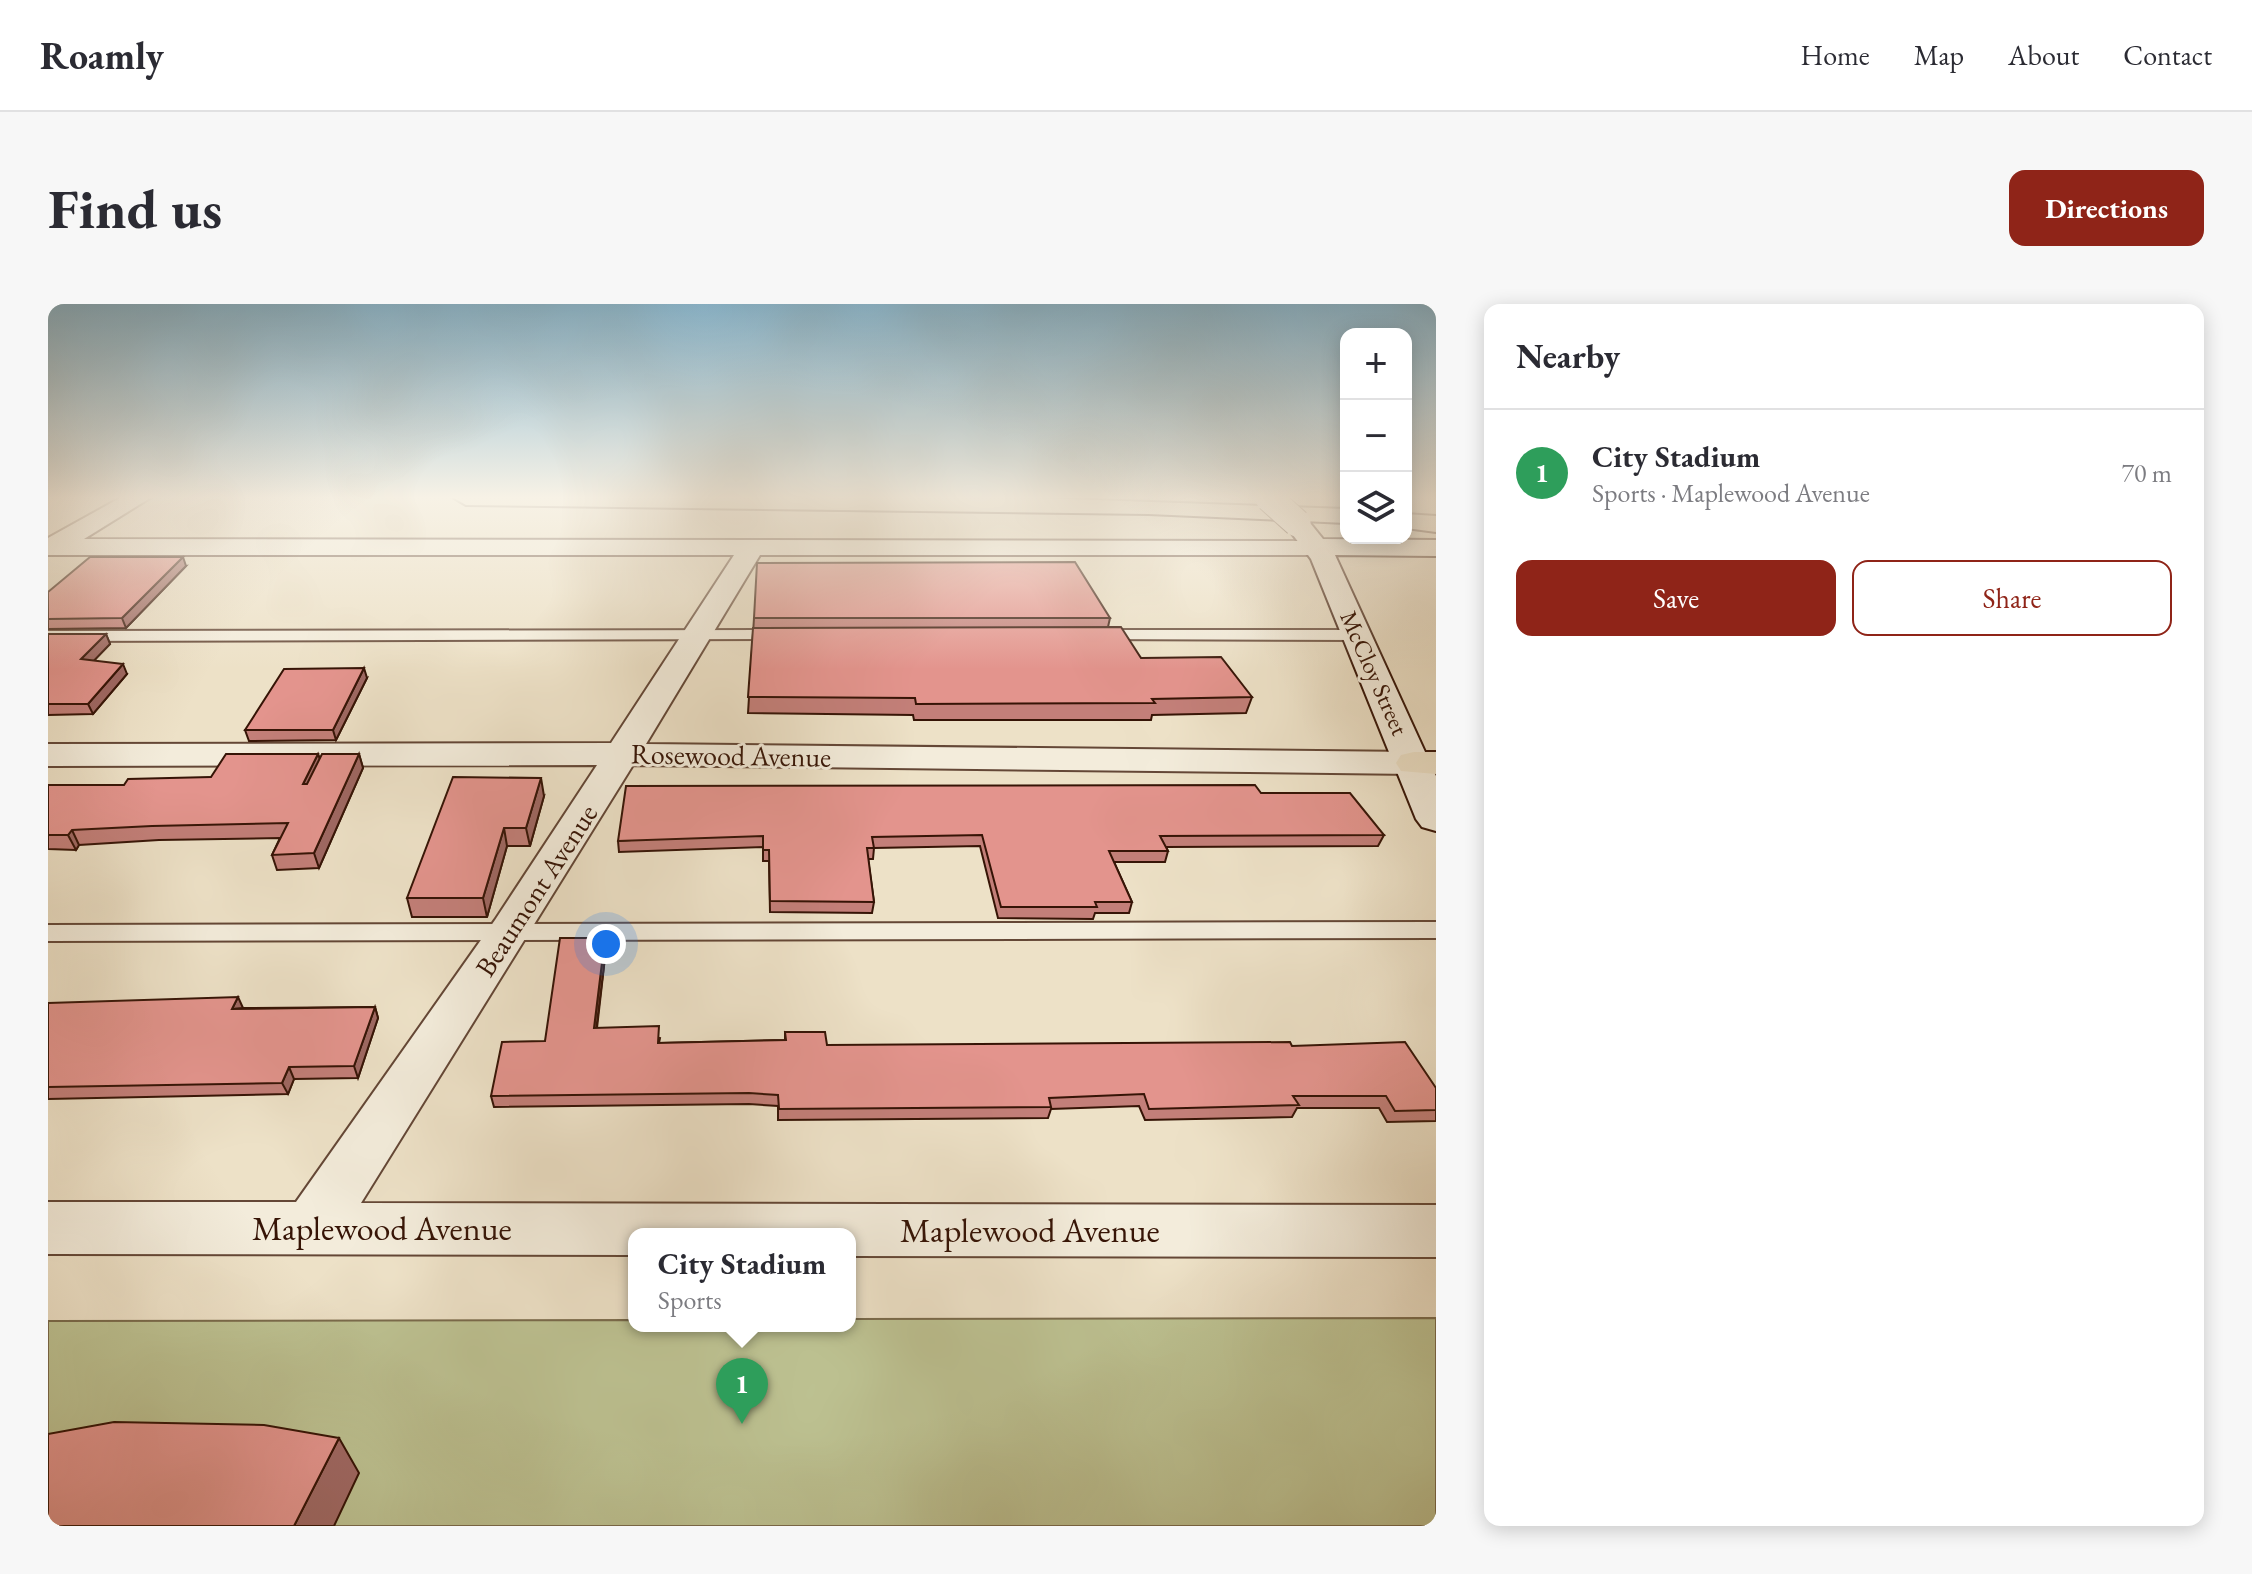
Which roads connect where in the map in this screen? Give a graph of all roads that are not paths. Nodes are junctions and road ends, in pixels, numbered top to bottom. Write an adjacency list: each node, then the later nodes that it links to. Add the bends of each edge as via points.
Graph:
1 (747, 555): 3 (street, Beaumont Avenue)
2 (1318, 555): 6 (street, McCloy Street)
3 (698, 635): 4 (lane); 7 (lane); 8 (street, Beaumont Avenue)
4 (811, 635)
5 (1081, 635): 6 (lane)
6 (1357, 635): 10 (street, McCloy Street)
7 (48, 636)
8 (623, 754): 9 (street, Rosewood Avenue); 10 (street, Rosewood Avenue); 13 (street, Beaumont Avenue)
9 (48, 755)
10 (1425, 763): 11 (street, McCloy Street)
11 (1436, 819)
12 (1436, 930): 13 (lane)
13 (511, 931): 14 (lane); 15 (street, Beaumont Avenue)
14 (48, 933)
15 (313, 1227): 16 (street, Maplewood Avenue); 17 (street, Maplewood Avenue)
16 (48, 1228)
17 (628, 1228)
18 (856, 1229): 19 (street, Maplewood Avenue)
19 (1436, 1231)

